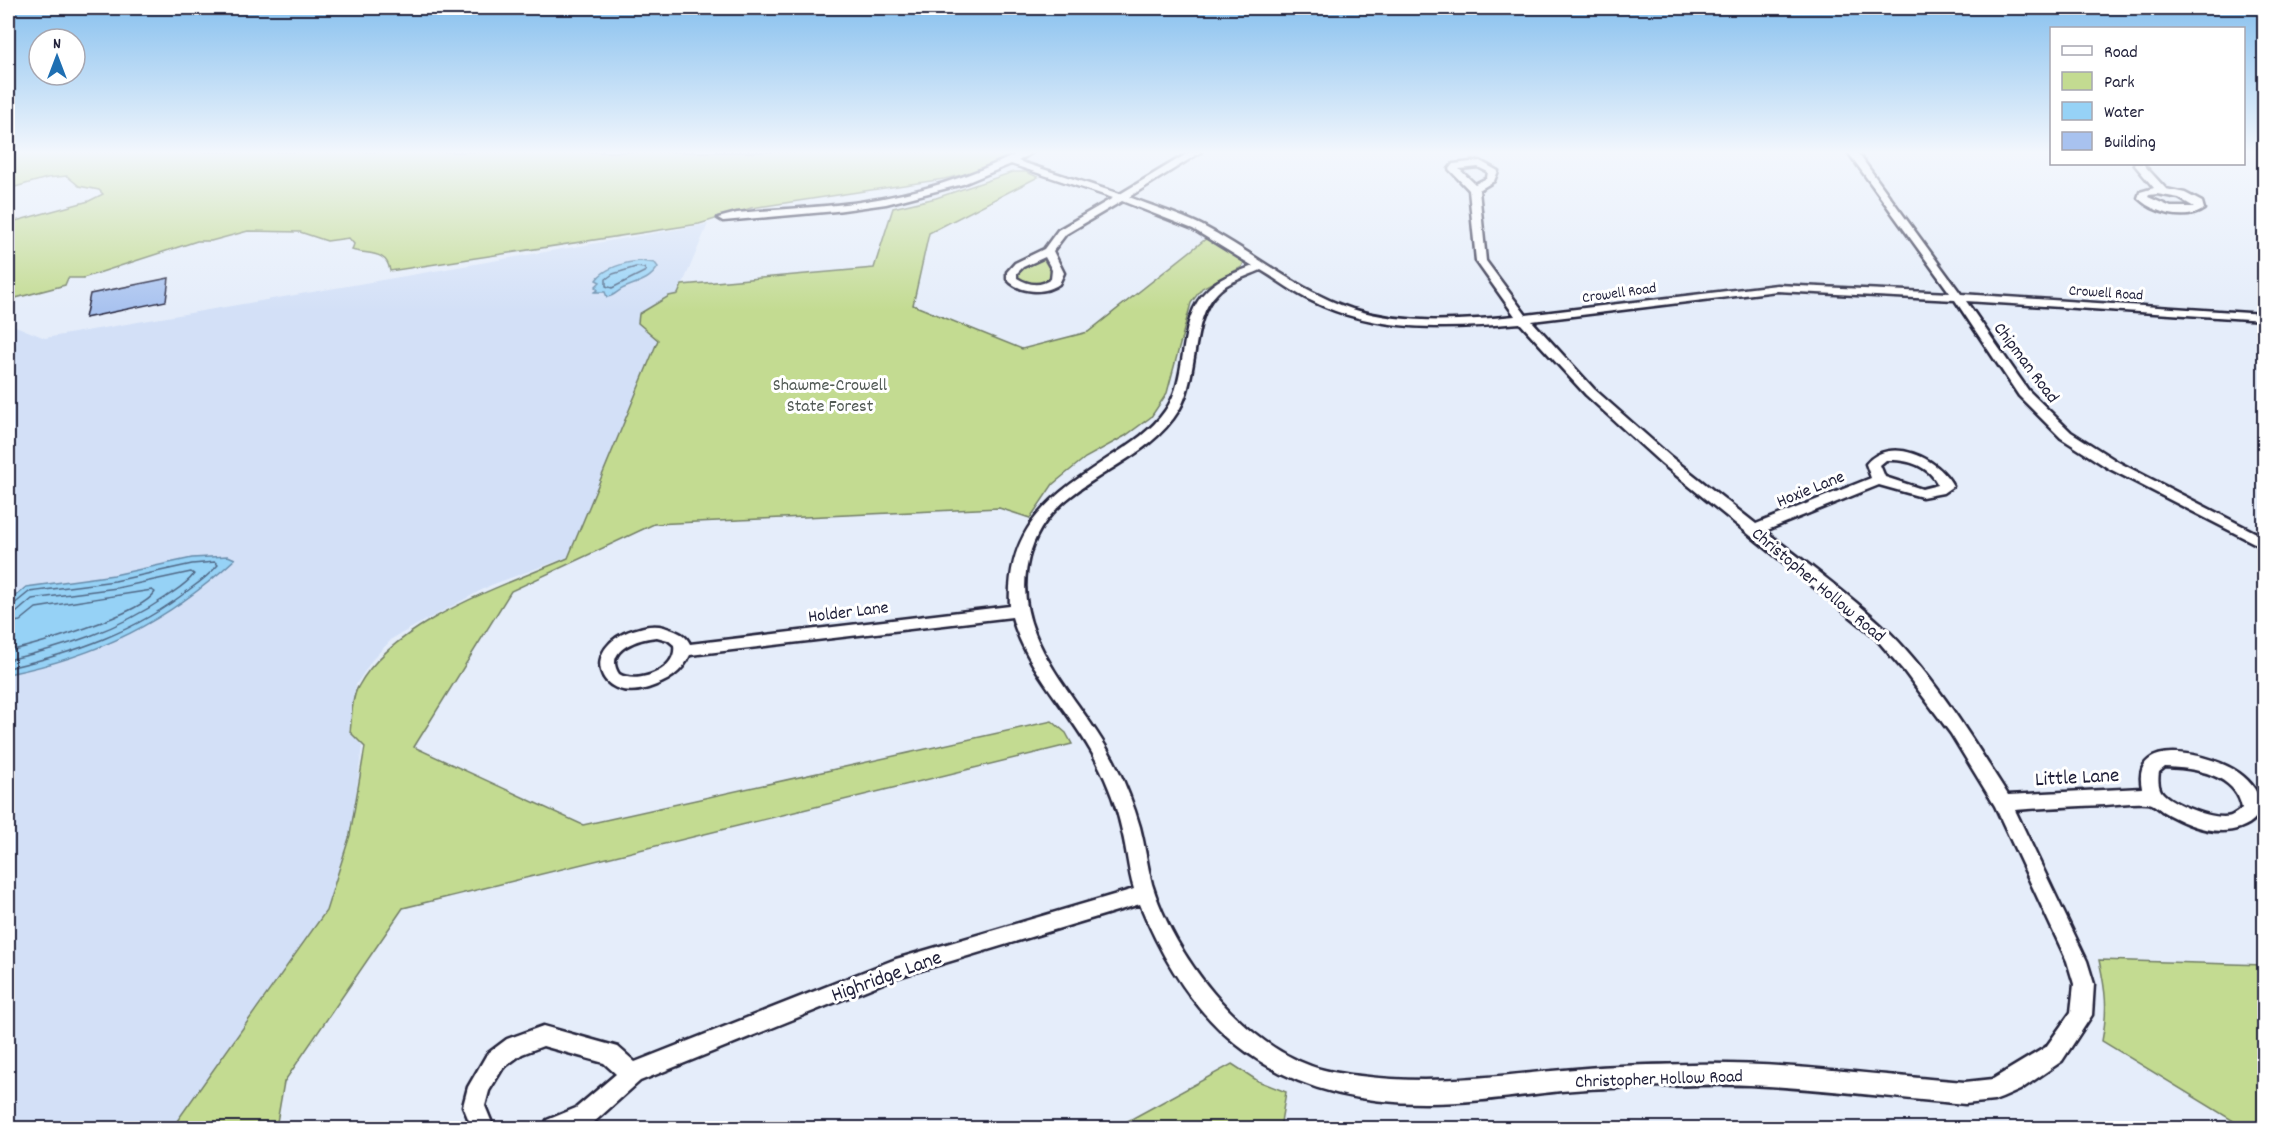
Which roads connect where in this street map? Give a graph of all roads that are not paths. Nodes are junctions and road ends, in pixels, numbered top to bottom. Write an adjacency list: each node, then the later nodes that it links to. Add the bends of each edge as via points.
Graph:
1 (859, 205): 8 (street)
2 (1110, 205): 9 (street, via 1062,232)
3 (1141, 205): 10 (street, Crowell Road, via 1197,227)
4 (1476, 205): 13 (street, Christopher Hollow Road, via 1481,261)
5 (1891, 205): 11 (street, Chipman Road)
6 (2154, 205): 7 (street, via 2185,212)
7 (2198, 205)
8 (723, 218)
9 (1048, 251)
10 (1261, 266): 13 (street, Crowell Road, via 1316,298 1377,318 1427,325); 17 (street, Christopher Hollow Road, via 1209,293 1201,306 1178,400 1170,413 1142,440 1077,483 1042,518 1024,548 1016,579)
11 (1958, 297): 12 (street, Crowell Road); 13 (street, Crowell Road, via 1778,288); 16 (street, Chipman Road, via 2023,393 2066,435 2113,465)
12 (2265, 317)
13 (1524, 319): 15 (street, Christopher Hollow Road, via 1590,392 1666,460)
14 (1879, 480): 14 (street, via 1873,464 1882,456 1897,456 1927,464 1946,486 1938,492 1914,492); 15 (street, Hoxie Lane)
15 (1755, 530): 20 (street, Christopher Hollow Road, via 1878,631 1957,729)
16 (2265, 543)
17 (1016, 611): 18 (street, Holder Lane); 21 (street, Christopher Hollow Road, via 1041,665 1101,751 1128,818)
18 (684, 650): 18 (street, via 674,669 651,682 624,684 613,680 605,665 613,648 639,634 668,633 682,643)
19 (2154, 795): 19 (street, via 2150,769 2162,760 2183,760 2229,776 2244,787 2252,810 2244,819 2228,824 2178,811); 20 (street, Little Lane)
20 (2003, 803): 21 (street, Christopher Hollow Road, via 2078,961 2084,984 2081,1015 2054,1054 1994,1090 1965,1093 1737,1074 1580,1079 1445,1092 1409,1092 1332,1082 1303,1074 1257,1047 1216,1012 1179,966)
21 (1146, 894): 22 (street, Highridge Lane, via 897,968)
22 (632, 1074): 23 (street, via 610,1054 561,1040 543,1036 514,1046 495,1061 479,1087 474,1106); 24 (street, Highridge Lane, via 584,1116)
23 (483, 1128)
24 (555, 1128)

